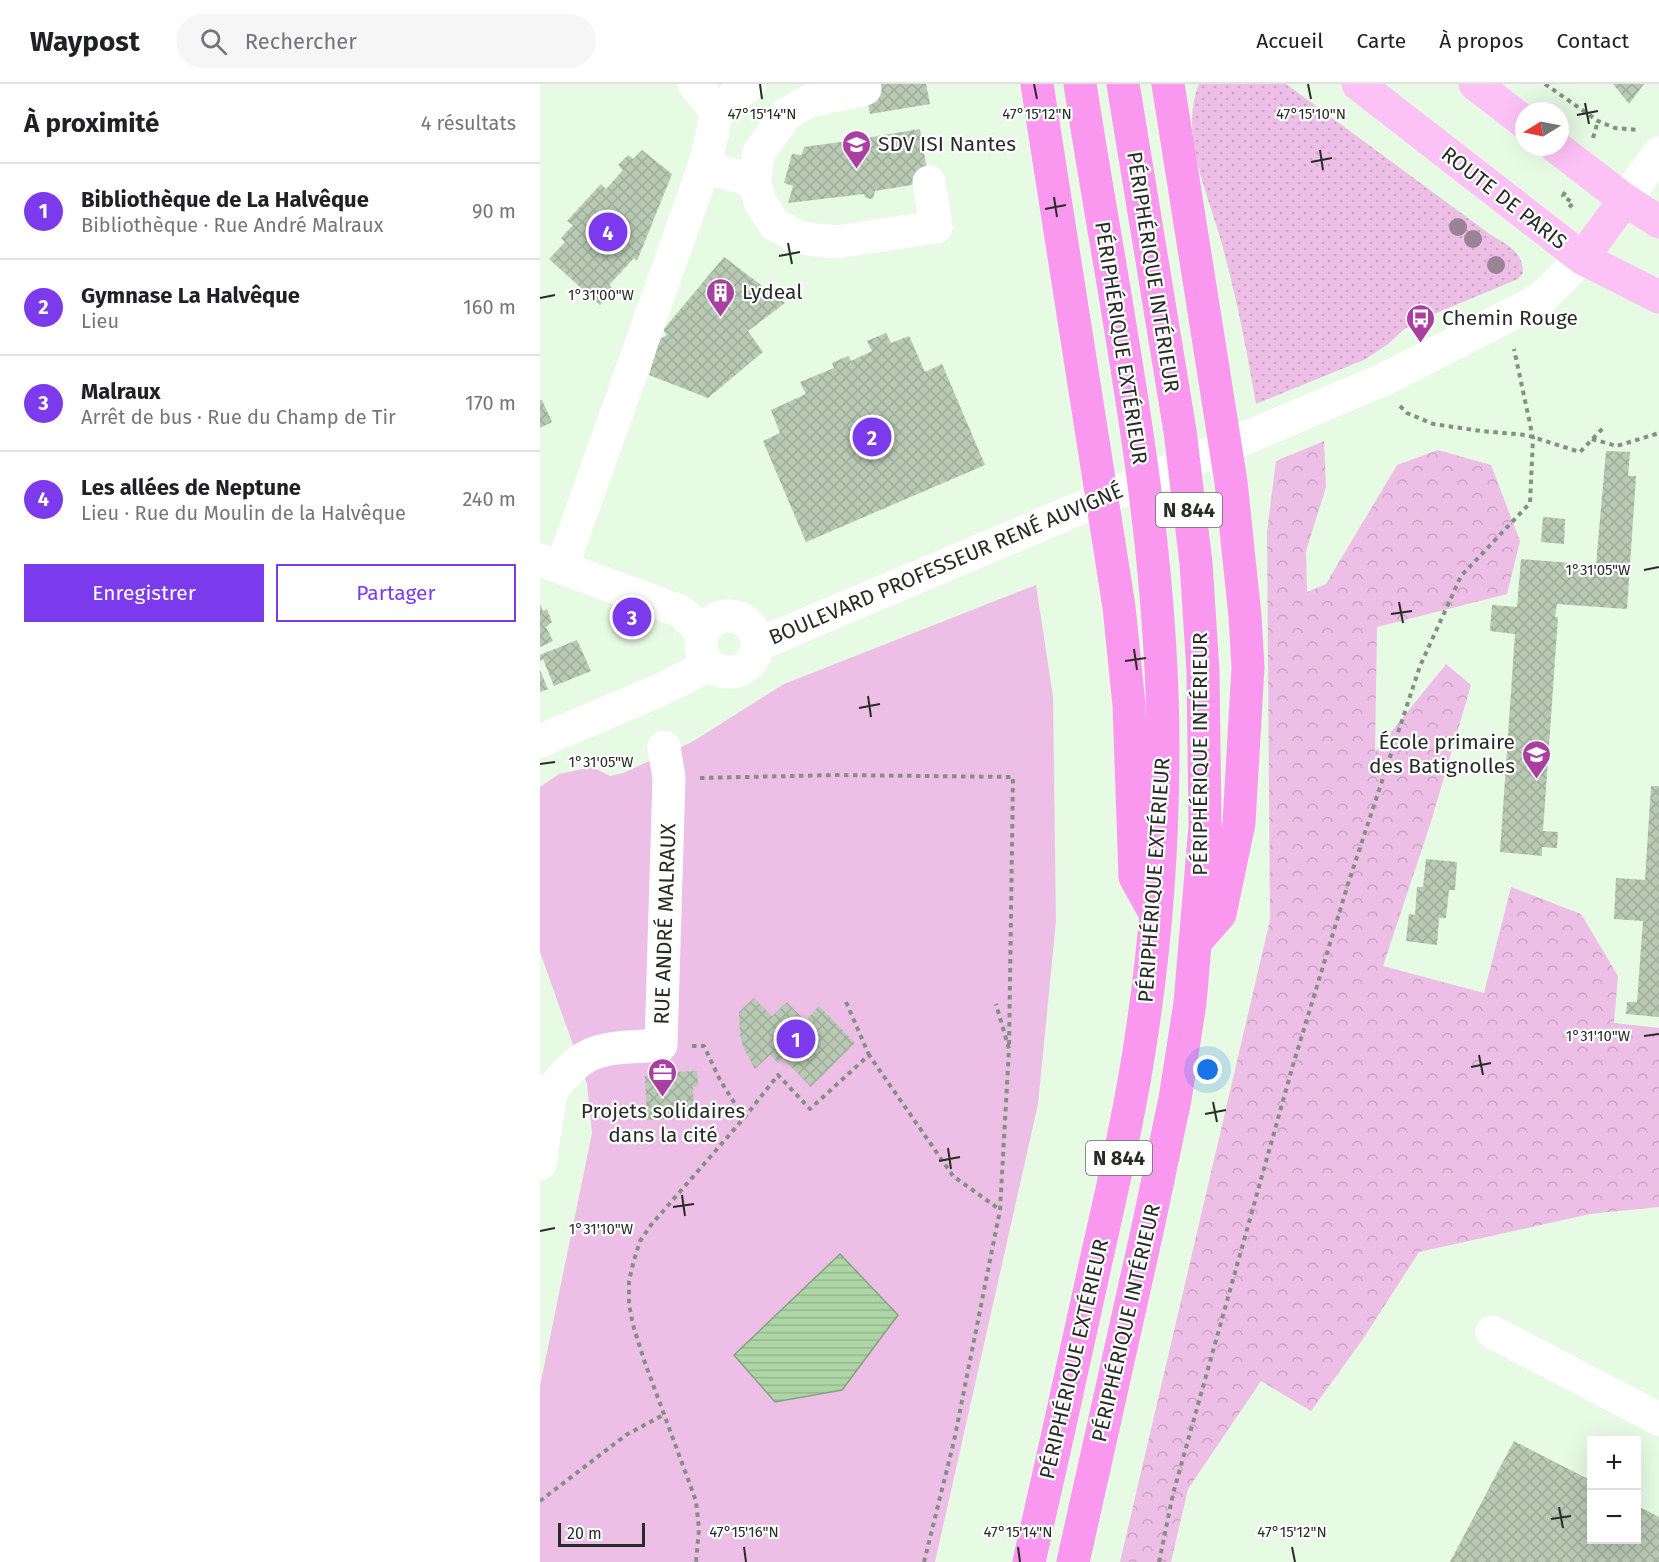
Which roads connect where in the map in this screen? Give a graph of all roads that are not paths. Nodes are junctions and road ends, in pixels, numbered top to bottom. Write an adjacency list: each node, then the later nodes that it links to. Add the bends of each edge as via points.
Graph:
1 (694, 84): 11 (street)
2 (750, 84): 11 (street)
3 (1037, 84): 27 (highway, via 1119,607 1129,705 1135,877)
4 (1080, 84): 27 (highway, PÉRIPHÉRIQUE EXTÉRIEUR / N 844, via 1149,520 1163,745)
5 (1123, 84): 28 (highway, PÉRIPHÉRIQUE INTÉRIEUR / N 844, via 1180,431 1196,562 1203,671 1205,826)
6 (1358, 84): 19 (main road, ROUTE DE PARIS)
7 (1474, 84): 10 (main road)
8 (1172, 87): 28 (highway, via 1231,482 1248,667 1239,823 1220,914)
9 (865, 89): 15 (street, via 809,101 786,114 759,152)
10 (1515, 115)
11 (715, 121): 14 (street)
12 (1652, 144): 17 (street)
13 (1568, 156): 17 (main road)
14 (704, 167): 15 (street); 21 (street)
15 (754, 181): 16 (street, via 760,202 775,225 801,238 836,242 936,227)
16 (929, 182)
17 (1625, 200): 18 (main road); 19 (main road, BOULEVARD PROFESSEUR RENÉ AUVIGNÉ)
18 (1659, 222)
19 (1582, 258): 20 (main road, ROUTE DE PARIS); 23 (street, BOULEVARD PROFESSEUR RENÉ AUVIGNÉ, via 1541,299 1388,378)
20 (1659, 297)
21 (551, 563): 22 (street, via 680,611)
22 (703, 633): 23 (street, via 715,620 732,616 752,628); 24 (street, via 701,650)
23 (757, 645): 24 (street, via 751,662 743,669 725,672)
24 (710, 665): 25 (street)
25 (540, 741)
26 (667, 763): 29 (street, RUE ANDRÉ MALRAUX, via 661,1045 600,1050 582,1058)
27 (1155, 915): 33 (highway, PÉRIPHÉRIQUE EXTÉRIEUR / N 844, via 1142,1031 1122,1145)
28 (1197, 940): 34 (highway, PÉRIPHÉRIQUE INTÉRIEUR / N 844, via 1175,1099)
29 (546, 1091): 30 (street)
30 (540, 1164)
31 (1492, 1332): 32 (street)
32 (1659, 1419)
33 (1029, 1562)
34 (1073, 1562)

